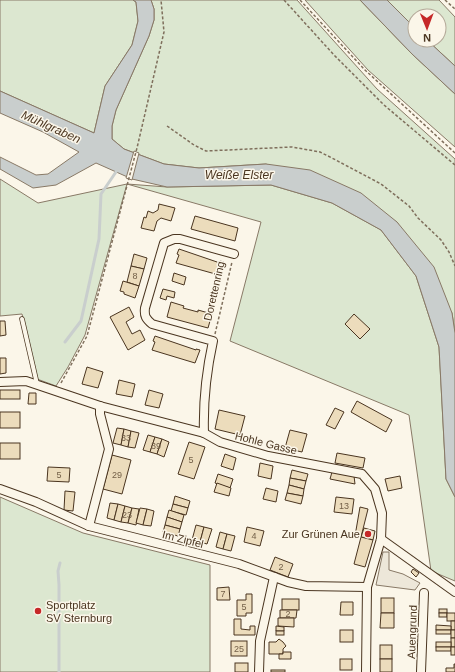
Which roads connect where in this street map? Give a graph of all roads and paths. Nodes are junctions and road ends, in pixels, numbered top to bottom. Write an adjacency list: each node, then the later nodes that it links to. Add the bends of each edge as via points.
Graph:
1 (161, 0): 15 (path, via 164,32 137,148 87,336)
2 (284, 0): 8 (path, via 384,105)
3 (300, 0): 7 (path, via 365,70)
4 (445, 0): 5 (path)
5 (455, 9)
6 (167, 126): 10 (path, via 206,151 292,148 320,152 381,184 409,206 441,240)
7 (455, 153)
8 (455, 165)
9 (234, 254): 12 (path, Dorettenring); 12 (street, Dorettenring, via 180,239 164,243 145,308 144,315 152,324)
10 (455, 266)
11 (22, 318): 14 (lane)
12 (213, 342): 17 (street, via 204,390)
13 (0, 382): 14 (street, Hohle Gasse, via 26,381)
14 (37, 385): 15 (street, Hohle Gasse)
15 (56, 392): 16 (street, Hohle Gasse)
16 (100, 406): 17 (street, Hohle Gasse); 19 (street, via 109,449)
17 (204, 433): 20 (street, Hohle Gasse, via 220,442 268,456 362,474 375,489 382,513)
18 (0, 489): 19 (street, Im Zipfel)
19 (89, 526): 21 (street, Im Zipfel, via 239,564)
20 (381, 539): 22 (street, Hohle Gasse); 23 (street)
21 (274, 577): 22 (street, Im Zipfel, via 306,586); 25 (street, via 260,641)
22 (367, 587): 26 (street, Hohle Gasse)
23 (455, 592)
24 (424, 594): 27 (street, Auengrund)
25 (259, 672)
26 (366, 672)
27 (422, 672)

